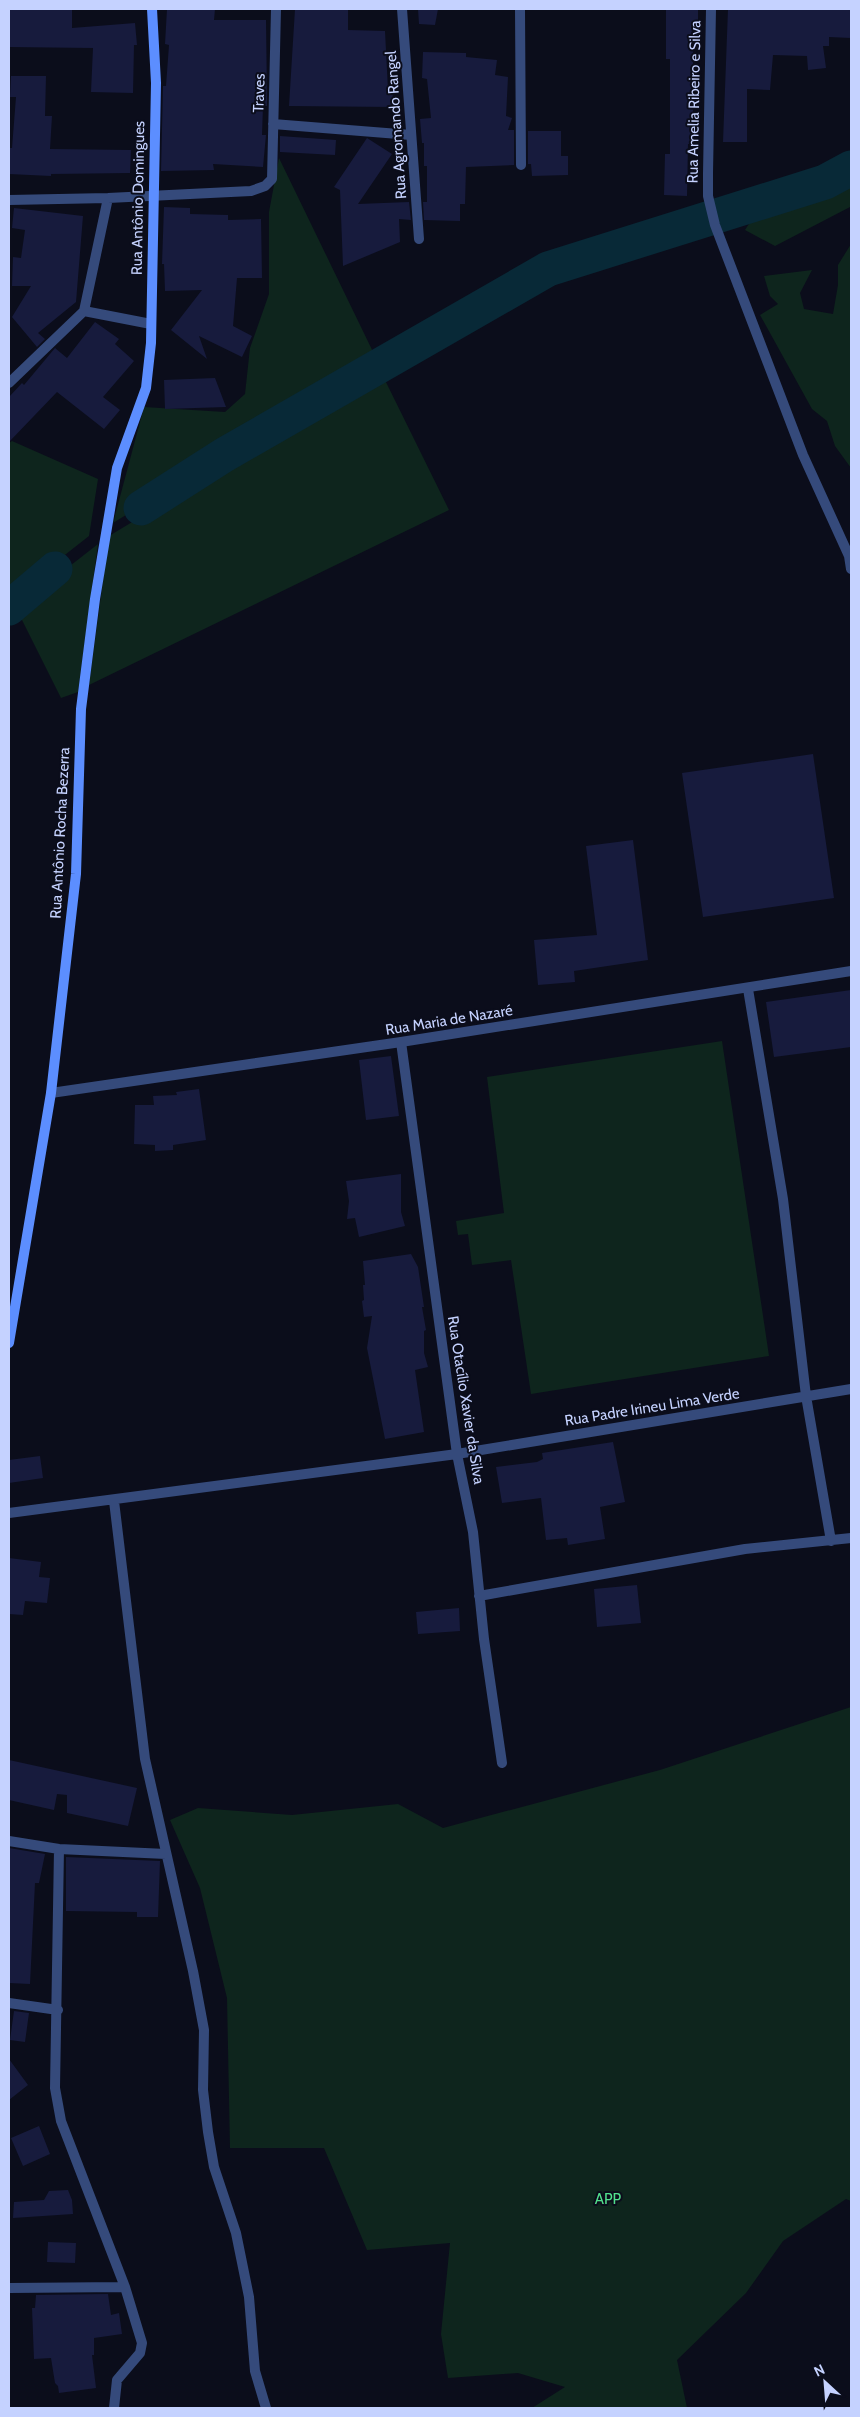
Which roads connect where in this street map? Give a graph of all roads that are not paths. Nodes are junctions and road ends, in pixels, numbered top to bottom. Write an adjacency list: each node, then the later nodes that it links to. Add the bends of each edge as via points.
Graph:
1 (152, 9): 9 (street, Rua Antônio Domingues, via 156,83)
2 (276, 9): 6 (street, Traves)
3 (402, 9): 7 (street, Rua Agromando Rangel)
4 (520, 9): 8 (street)
5 (711, 9): 17 (street, Rua Amelia Ribeiro e Silva, via 708,196 715,225 803,455)
6 (273, 124): 7 (street); 9 (street, Traves, via 272,179 265,186 252,191)
7 (411, 135): 12 (street, Rua Agromando Rangel)
8 (521, 165)
9 (154, 194): 10 (street); 14 (street, Rua Antônio Domingues)
10 (108, 198): 11 (street); 13 (street)
11 (9, 200)
12 (419, 240)
13 (84, 311): 14 (street); 15 (street)
14 (151, 324): 16 (street, Rua Antônio Domingues)
15 (9, 383)
16 (146, 388): 22 (street, Rua Antônio Rocha Bezerra, via 117,468 95,599 82,708 76,874)
17 (850, 554): 18 (street, Rua Amelia Ribeiro e Silva)
18 (851, 569)
19 (851, 971): 20 (street, Rua Maria de Nazaré)
20 (748, 989): 21 (street, Rua Maria de Nazaré); 25 (street, via 783,1199)
21 (401, 1042): 22 (street, Rua Maria de Nazaré); 26 (street, Rua Otacílio Xavier da Silva)
22 (51, 1093): 23 (street, Rua Antônio Rocha Bezerra)
23 (9, 1344)
24 (851, 1389): 25 (street, Rua Padre Irineu Lima Verde)
25 (806, 1396): 26 (street, Rua Padre Irineu Lima Verde); 30 (street)
26 (457, 1454): 27 (street, Rua Padre Irineu Lima Verde); 31 (street, Rua Otacílio Xavier da Silva, via 473,1532)
27 (114, 1501): 28 (street, Rua Padre Irineu Lima Verde); 35 (street, via 145,1759)
28 (9, 1513)
29 (851, 1538): 30 (street)
30 (831, 1541): 31 (street, via 745,1550)
31 (479, 1596): 32 (street, Rua Otacílio Xavier da Silva)
32 (502, 1763)
33 (9, 1841): 34 (street)
34 (59, 1849): 35 (street); 37 (street)
35 (166, 1854): 41 (street, via 204,2030 204,2090 214,2167 250,2297 255,2371)
36 (9, 2003): 37 (street)
37 (58, 2010): 38 (street, via 54,2088 61,2121)
38 (124, 2287): 39 (street); 40 (street, via 142,2343 140,2353 117,2380)
39 (9, 2288)
40 (114, 2408)
41 (266, 2408)

